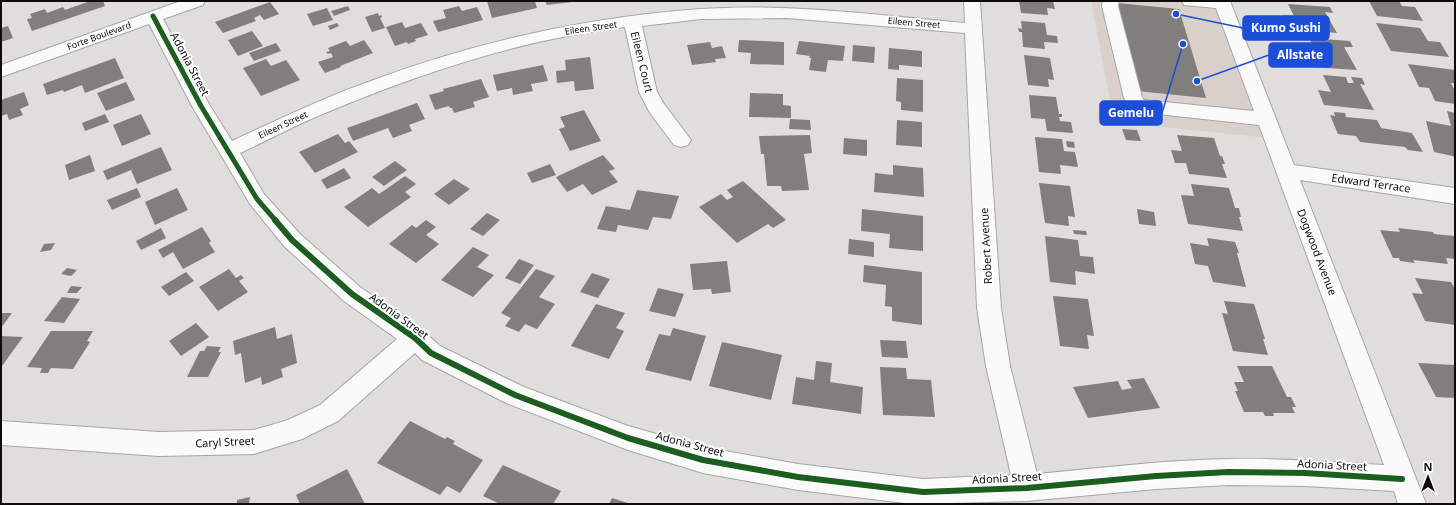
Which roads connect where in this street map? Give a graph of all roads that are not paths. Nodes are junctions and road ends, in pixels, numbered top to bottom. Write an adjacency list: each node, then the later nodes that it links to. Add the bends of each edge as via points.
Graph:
1 (197, 1): 6 (street, Forte Boulevard)
2 (972, 1): 8 (street, Robert Avenue)
3 (1111, 1): 10 (street, via 1110,6 1133,98 1138,105)
4 (1190, 1): 5 (street)
5 (1222, 2): 10 (street, Dogwood Avenue)
6 (153, 16): 9 (street, Forte Boulevard); 12 (street, Adonia Street, via 201,106)
7 (633, 23): 8 (street, Eileen Street, via 701,14 787,13); 11 (street, Eileen Court, via 648,92); 12 (street, Eileen Street, via 557,33 447,61 318,109)
8 (974, 29): 18 (street, Robert Avenue, via 989,308 998,366)
9 (1, 71)
10 (1266, 119): 13 (street, Dogwood Avenue)
11 (681, 140)
12 (229, 150): 15 (street, Adonia Street, via 257,199 292,240 352,294)
13 (1286, 171): 14 (street, Edward Terrace); 17 (street, Dogwood Avenue)
14 (1455, 196)
15 (415, 338): 16 (street, Caryl Street, via 329,413 292,431 254,442 159,444); 18 (street, Adonia Street, via 432,353 515,395 628,438 703,460 798,477 923,492)
16 (1, 432)
17 (1402, 479): 18 (street, Adonia Street, via 1305,473 1228,472); 19 (street, Dogwood Avenue)
18 (1027, 488)
19 (1412, 504)

